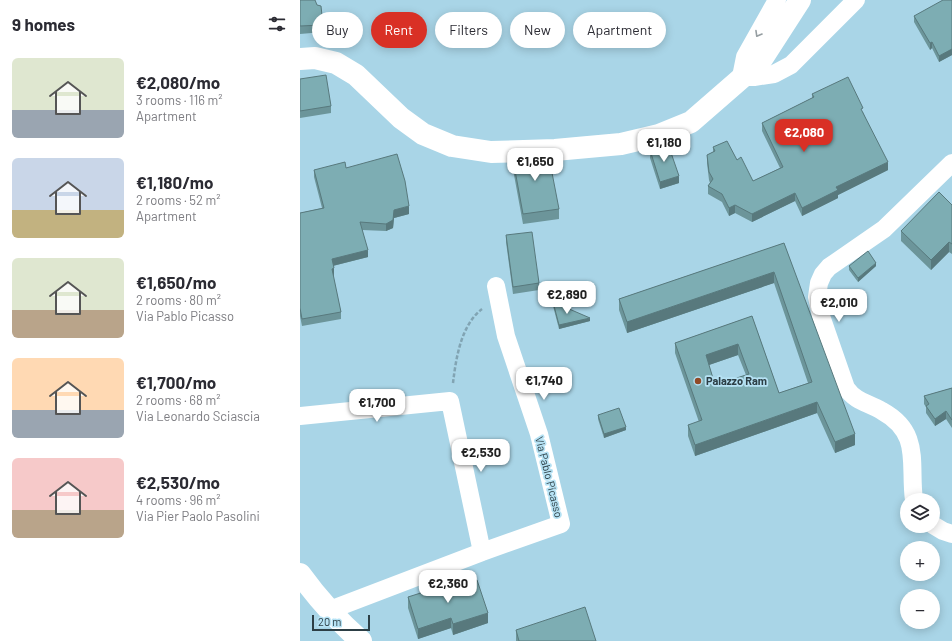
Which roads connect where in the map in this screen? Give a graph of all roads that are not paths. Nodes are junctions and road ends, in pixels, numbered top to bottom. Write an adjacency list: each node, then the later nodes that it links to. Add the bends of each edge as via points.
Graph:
1 (777, 0): 5 (street, one-way to 5, via 745,57)
2 (800, 0): 5 (main road, via 760,62)
3 (856, 0): 5 (street, via 791,65 774,74 754,78)
4 (300, 60): 5 (main road, via 315,58 336,63 356,75 401,118 423,134 452,146 491,152 621,144 659,135 691,122)
5 (742, 77)
6 (952, 163): 9 (street, via 884,229 829,267 823,274 817,290 821,316 846,388 862,402 888,414 908,437 913,458)
7 (498, 294): 12 (street, Via Pablo Picasso, via 506,336 539,434 561,524)
8 (300, 416): 12 (street, via 450,401)
9 (914, 493)
10 (940, 528): 11 (street)
11 (952, 534)
12 (482, 552): 14 (street, Via Pablo Picasso)
13 (300, 574): 14 (main road)
14 (330, 610): 15 (main road, via 342,625)
15 (361, 641)

